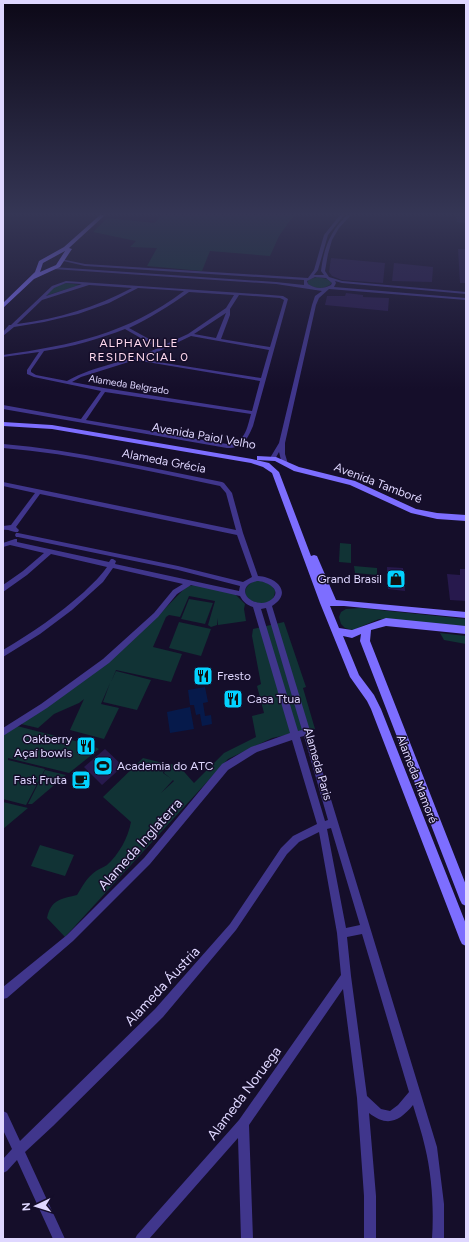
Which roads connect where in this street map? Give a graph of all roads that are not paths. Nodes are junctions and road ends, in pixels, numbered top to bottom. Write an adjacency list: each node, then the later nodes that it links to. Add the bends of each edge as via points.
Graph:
1 (37, 273): 7 (main road)
2 (43, 273): 7 (main road)
3 (127, 273): 12 (street, via 276,283)
4 (222, 273): 8 (street)
5 (313, 273): 8 (street)
6 (325, 273): 9 (street)
7 (33, 278): 20 (main road)
8 (309, 278): 9 (street); 12 (street, via 305,283)
9 (329, 278): 13 (street, via 334,284); 15 (street, via 342,282)
10 (90, 283): 11 (street); 19 (street); 19 (street, via 59,284)
11 (137, 287): 14 (street); 22 (street, via 114,300 82,312)
12 (310, 288): 13 (street); 17 (street)
13 (328, 289): 17 (street); 18 (street)
14 (188, 290): 16 (street); 23 (street, via 167,307)
15 (466, 293)
16 (237, 294): 21 (street); 28 (street, via 279,297 286,300)
17 (317, 297): 40 (street)
18 (466, 299)
19 (39, 300): 22 (street)
20 (3, 306)
21 (228, 309): 25 (street); 26 (street)
22 (12, 326): 24 (street)
23 (126, 328): 27 (street); 29 (street, via 95,339)
24 (3, 335)
25 (190, 335): 26 (street); 27 (street)
26 (218, 340): 28 (street)
27 (162, 348): 31 (street)
28 (272, 349): 32 (street)
29 (42, 351): 30 (street); 33 (street, Alameda Belgrado, via 28,373)
30 (3, 356)
31 (134, 359): 32 (street); 33 (street, via 79,376)
32 (263, 380): 36 (street)
33 (67, 383): 34 (street, Alameda Belgrado)
34 (104, 390): 36 (street, Alameda Belgrado); 38 (street)
35 (3, 407): 38 (street)
36 (253, 413): 38 (street, via 245,440 239,445 227,446)
37 (3, 419): 42 (main road, Avenida Paiol Velho, via 82,426)
38 (82, 421)
39 (3, 424): 66 (main road, Avenida Paiol Velho, via 79,430 266,465 278,478)
40 (282, 443): 43 (street); 44 (street)
41 (3, 446): 51 (street, Alameda Grécia, via 76,456 218,482 225,486 229,493)
42 (260, 458): 43 (main road, Avenida Tamboré); 45 (main road, Avenida Paiol Velho, via 274,465)
43 (273, 458): 44 (main road, Avenida Tamboré)
44 (285, 464): 45 (main road); 48 (main road, Avenida Tamboré, via 352,483 414,511)
45 (283, 475): 66 (main road, Avenida Paiol Velho)
46 (3, 484): 47 (street)
47 (39, 491): 50 (street); 51 (street)
48 (466, 518)
49 (3, 528): 50 (street)
50 (12, 528): 52 (street, via 17,530)
51 (240, 532): 60 (street, Alameda Grécia)
52 (18, 535): 53 (street); 56 (street)
53 (11, 543): 54 (street); 55 (street)
54 (3, 545)
55 (50, 551): 57 (street); 63 (street)
56 (116, 555): 57 (street); 58 (street)
57 (112, 565): 59 (street); 75 (street, via 106,575 72,607)
58 (178, 568): 59 (street); 62 (street)
59 (174, 578): 61 (street); 64 (street)
60 (256, 578): 62 (street); 69 (street, via 270,580 276,585 278,596)
61 (191, 582): 64 (street); 65 (street)
62 (244, 585): 65 (street)
63 (3, 589)
64 (175, 592): 76 (street, via 156,614 106,661)
65 (242, 594): 68 (street, via 248,602)
66 (329, 603): 67 (main road); 71 (main road, Alameda Mamoré)
67 (354, 604): 70 (main road); 71 (main road, via 338,609)
68 (256, 605): 69 (street); 78 (street, Alameda Paris)
69 (268, 605): 77 (street, Alameda Paris)
70 (466, 615)
71 (331, 618): 74 (main road, Alameda Mamoré)
72 (367, 628): 73 (main road, via 386,622); 74 (main road, via 352,634); 79 (main road, Alameda Mamoré, via 364,641)
73 (466, 630)
74 (338, 632): 80 (main road, Alameda Mamoré, via 355,677 371,698)
75 (3, 654)
76 (3, 732)
77 (307, 732): 78 (street, Alameda Inglaterra); 81 (street, Alameda Paris)
78 (296, 735): 82 (street, Alameda Paris); 89 (street, Alameda Inglaterra, via 264,745 225,767 147,861 70,938)
79 (403, 742): 80 (main road); 83 (main road, Alameda Mamoré)
80 (390, 745): 87 (main road, Alameda Mamoré)
81 (334, 823): 82 (street, Alameda Áustria); 85 (street, Alameda Paris)
82 (322, 826): 86 (street, Alameda Paris); 94 (street, Alameda Áustria, via 296,839 284,851 233,928 159,1013)
83 (464, 887): 84 (main road, Alameda Mamoré)
84 (466, 900)
85 (366, 929): 86 (street); 90 (street, Alameda Paris)
86 (342, 932): 88 (street, Alameda Paris)
87 (466, 940)
88 (346, 976): 91 (street, Alameda Paris); 93 (street, Alameda Noruega)
89 (3, 994)
90 (415, 1093): 91 (street, via 401,1112 388,1116 373,1111); 100 (street, Alameda Paris, via 431,1147 436,1177 440,1222)
91 (362, 1098): 99 (street, Alameda Paris, via 370,1196)
92 (3, 1117): 94 (street)
93 (243, 1124): 97 (street, Alameda Noruega); 98 (street)
94 (18, 1151): 95 (street, Alameda Áustria); 96 (street)
95 (3, 1167)
96 (59, 1239)
97 (141, 1239)
98 (247, 1239)
99 (370, 1239)
100 (438, 1239)

